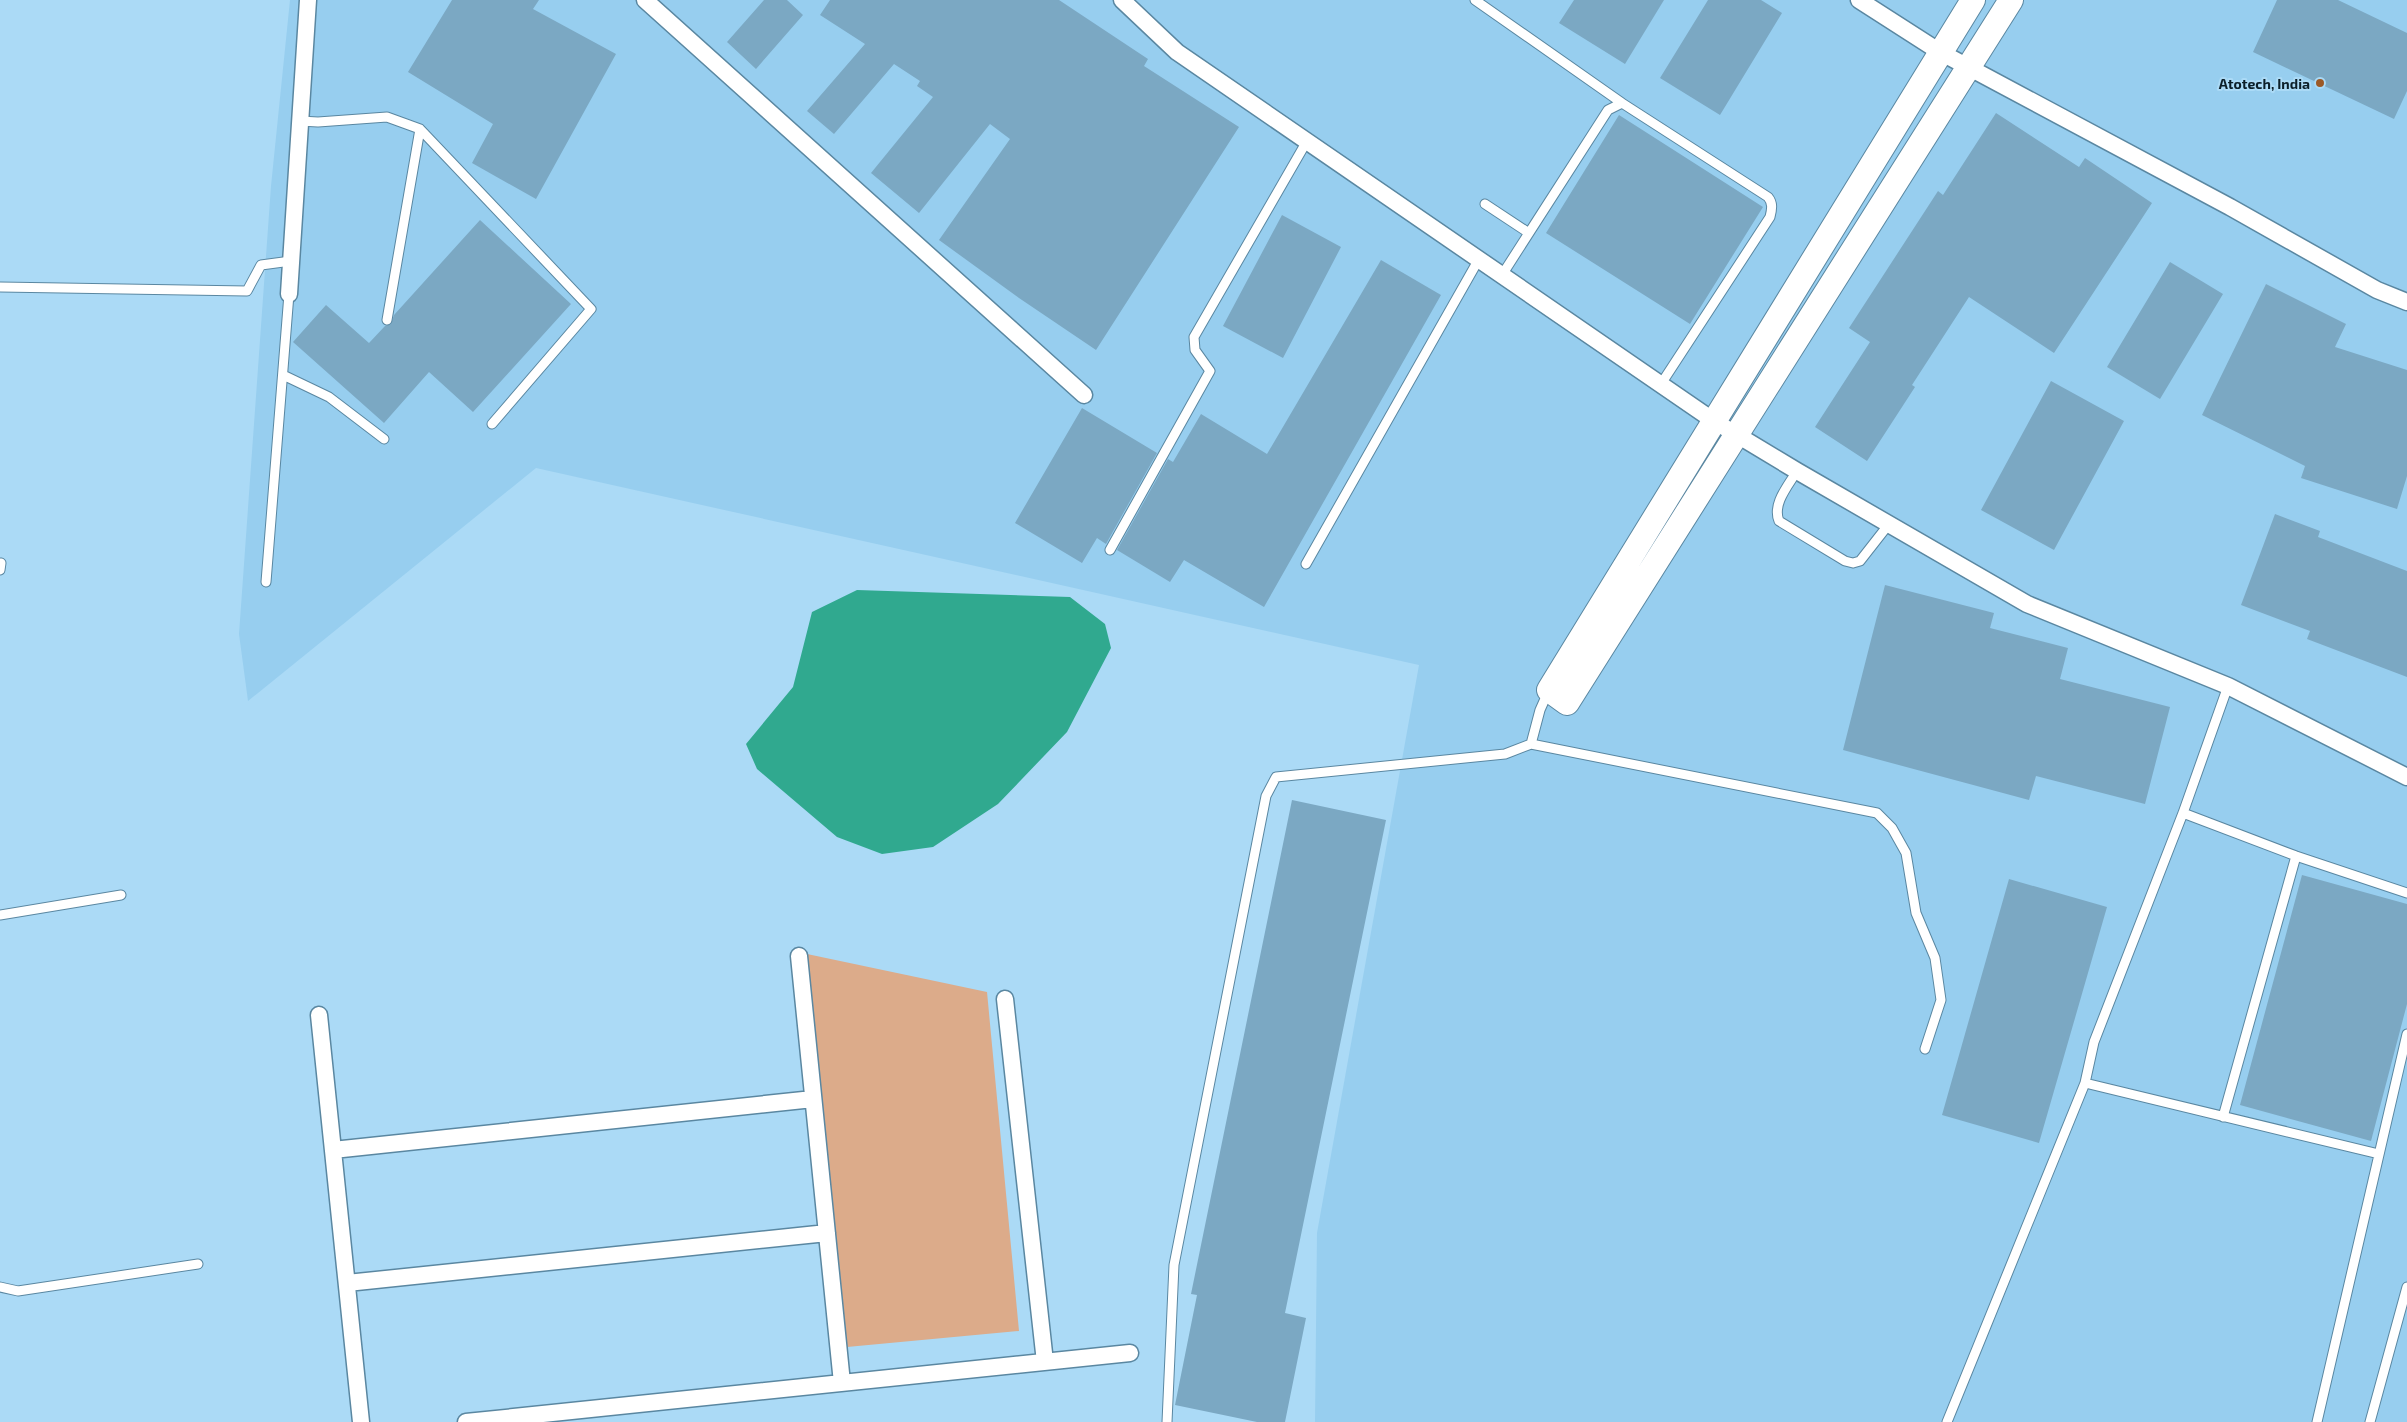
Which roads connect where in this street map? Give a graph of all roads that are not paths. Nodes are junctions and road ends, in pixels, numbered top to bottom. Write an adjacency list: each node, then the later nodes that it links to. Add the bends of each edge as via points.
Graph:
1 (308, 0): 11 (street)
2 (645, 0): 25 (street)
3 (1122, 0): 13 (street, via 1177,52)
4 (1476, 0): 10 (lane)
5 (1859, 0): 8 (street)
6 (1973, 0): 8 (street)
7 (2011, 0): 9 (street)
8 (1940, 52): 9 (street); 26 (street)
9 (1970, 66): 21 (street, via 2377,290); 28 (street)
10 (1622, 103): 15 (lane, via 1608,110); 24 (lane, via 1772,201 1770,216)
11 (300, 121): 12 (lane, via 387,117); 17 (street)
12 (420, 129): 22 (lane); 27 (lane, via 591,309)
13 (1307, 141): 16 (street); 32 (lane, via 1194,337 1195,350 1210,370)
14 (1485, 204): 15 (lane)
15 (1529, 233): 18 (lane)
16 (1478, 259): 18 (street); 33 (lane)
17 (291, 261): 19 (lane, via 261,265 247,291); 20 (street)
18 (1502, 275): 24 (street)
19 (0, 287)
20 (289, 294): 23 (lane)
21 (2407, 302)
22 (387, 320)
23 (282, 375): 29 (lane, via 329,397); 34 (lane)
24 (1661, 384): 26 (street)
25 (1084, 395)
26 (1714, 421): 28 (street); 36 (street)
27 (492, 424)
28 (1735, 435): 30 (street); 36 (street)
29 (384, 439)
30 (1797, 471): 31 (street); 31 (lane, via 1778,504 1776,514 1780,521 1845,562 1860,561)
31 (1889, 524): 35 (street, via 2027,604)
32 (1110, 550)
33 (1306, 564)
34 (266, 582)
35 (2228, 686): 38 (street); 39 (lane)
36 (1558, 696): 37 (lane, via 1540,710)
37 (1531, 744): 48 (lane, via 1877,814 1892,828 1906,853 1916,913 1935,958 1941,1000); 64 (lane, via 1505,754 1276,777 1266,796 1174,1265)
38 (2407, 777)
39 (2184, 813): 40 (lane); 49 (lane, via 2094,1042)
40 (2296, 856): 41 (lane); 51 (lane)
41 (2407, 893)
42 (121, 895): 43 (lane)
43 (0, 915)
44 (799, 956): 50 (street)
45 (1005, 999): 60 (street)
46 (319, 1015): 52 (street)
47 (2407, 1034): 53 (lane)
48 (1925, 1049)
49 (2085, 1083): 51 (lane); 65 (lane)
50 (813, 1099): 52 (street); 54 (street)
51 (2223, 1117): 53 (lane)
52 (333, 1150): 56 (street)
53 (2378, 1154): 66 (lane)
54 (827, 1233): 56 (street); 61 (street)
55 (198, 1264): 57 (lane, via 18,1291)
56 (347, 1283): 62 (street)
57 (0, 1287)
58 (2407, 1287): 67 (lane)
59 (1130, 1352): 60 (street)
60 (1045, 1362): 61 (street)
61 (842, 1383): 63 (street)
62 (361, 1422)
63 (466, 1422)
64 (1167, 1422)
65 (1947, 1422)
66 (2317, 1422)
67 (2370, 1422)

